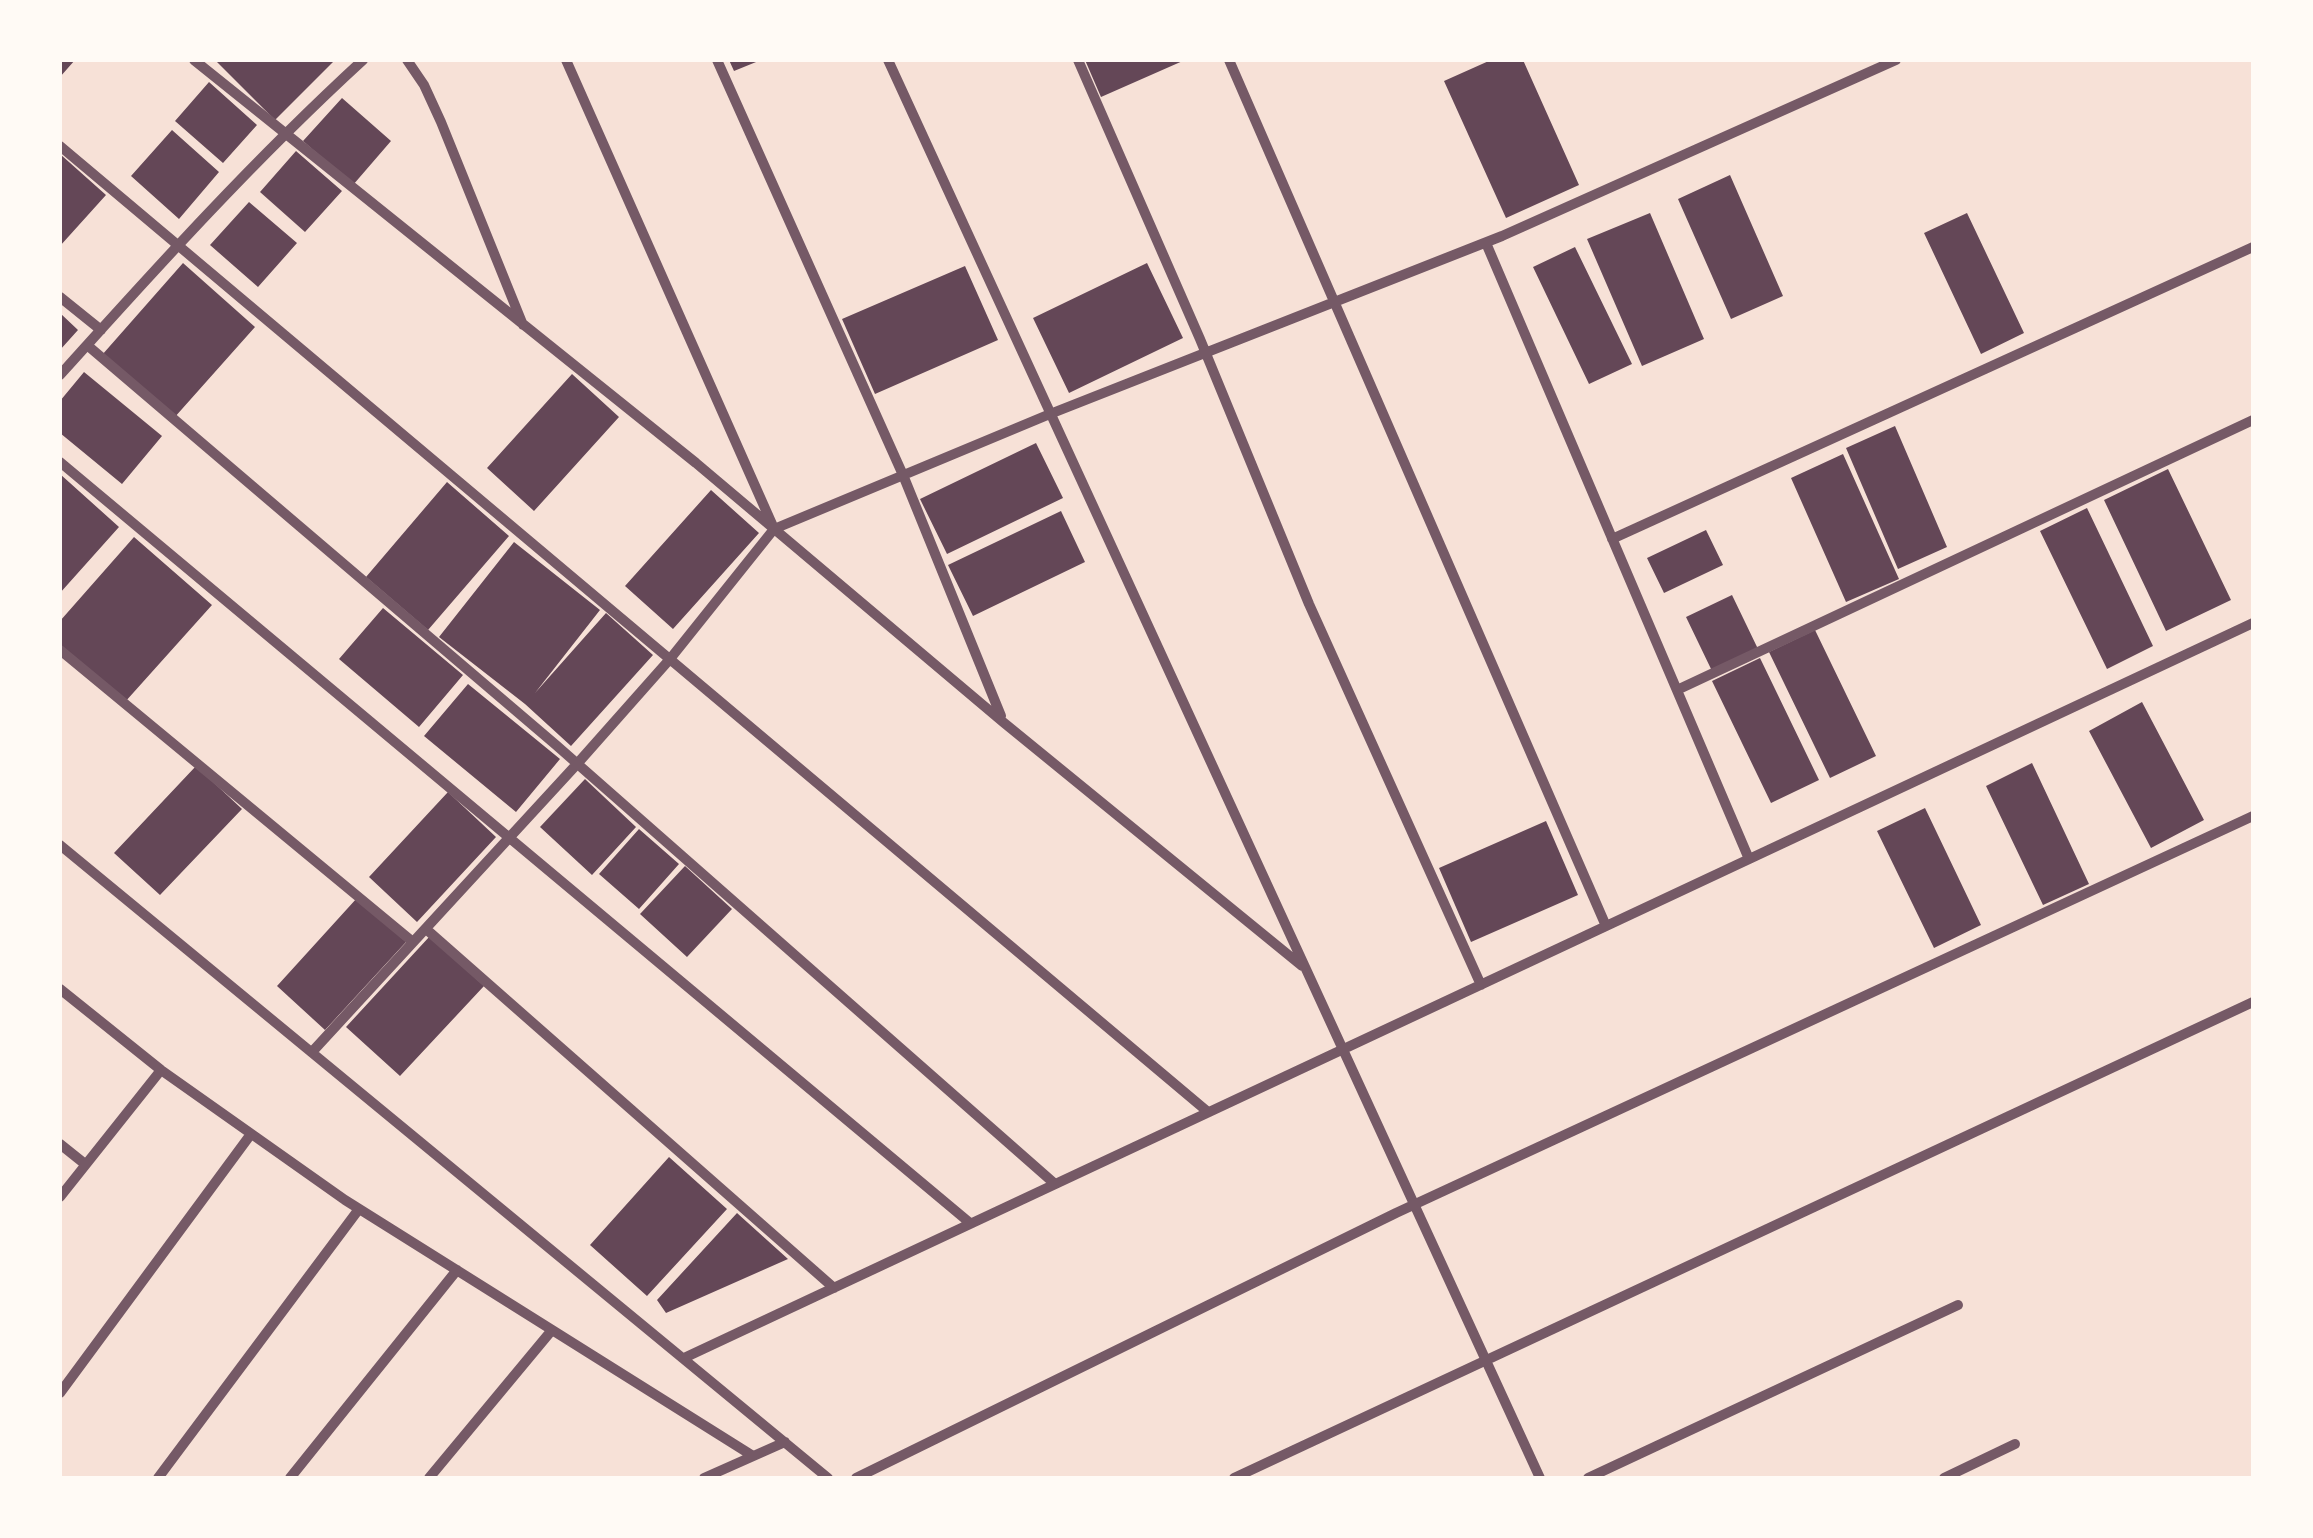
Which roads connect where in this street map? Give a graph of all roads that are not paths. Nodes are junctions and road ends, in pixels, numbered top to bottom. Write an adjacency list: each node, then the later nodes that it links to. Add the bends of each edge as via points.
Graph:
1 (194, 60): 10 (street)
2 (363, 60): 10 (street)
3 (407, 60): 17 (street, via 441,122)
4 (566, 60): 26 (street)
5 (717, 60): 25 (street)
6 (888, 60): 22 (street)
7 (1078, 60): 20 (street)
8 (1229, 60): 16 (street)
9 (1896, 60): 12 (street)
10 (282, 133): 13 (street); 17 (street)
11 (60, 146): 13 (street)
12 (1486, 243): 16 (street); 27 (street)
13 (176, 244): 18 (street); 30 (street)
14 (2253, 247): 27 (street)
15 (60, 296): 18 (street)
16 (1334, 304): 20 (street); 38 (street)
17 (524, 326): 26 (street)
18 (100, 330): 19 (street)
19 (87, 344): 21 (street); 33 (street)
20 (1206, 354): 22 (street); 42 (street, via 1309,604)
21 (60, 375)
22 (1050, 414): 25 (street); 41 (street)
23 (2253, 420): 31 (street)
24 (60, 462): 35 (street)
25 (903, 475): 26 (street); 32 (street)
26 (774, 530): 30 (street); 32 (street)
27 (1612, 539): 31 (street)
28 (2253, 622): 37 (street)
29 (60, 650): 40 (street)
30 (670, 659): 33 (street); 48 (street)
31 (1677, 690): 37 (street)
32 (1004, 722): 41 (street)
33 (577, 764): 35 (street); 52 (street)
34 (2253, 816): 54 (street)
35 (510, 839): 39 (street); 56 (street)
36 (60, 845): 46 (street)
37 (1749, 859): 38 (street)
38 (1606, 926): 42 (street)
39 (426, 929): 40 (street); 58 (street)
40 (413, 942): 46 (street)
41 (1306, 970): 45 (street)
42 (1480, 984): 45 (street)
43 (60, 989): 47 (street)
44 (2253, 1002): 62 (street)
45 (1343, 1049): 48 (street); 54 (street)
46 (312, 1052): 61 (street)
47 (161, 1070): 49 (street); 51 (street)
48 (1208, 1112): 52 (street)
49 (251, 1134): 55 (street); 63 (street)
50 (60, 1144): 51 (street)
51 (85, 1164): 53 (street)
52 (1055, 1184): 56 (street)
53 (60, 1197)
54 (1415, 1204): 62 (street); 72 (street)
55 (358, 1208): 57 (street); 67 (street)
56 (970, 1224): 58 (street)
57 (457, 1270): 60 (street); 68 (street)
58 (834, 1288): 61 (street)
59 (1958, 1305): 75 (street)
60 (552, 1330): 66 (street); 69 (street)
61 (684, 1358): 64 (street)
62 (1485, 1358): 73 (street); 74 (street)
63 (60, 1393)
64 (785, 1442): 66 (street); 71 (street)
65 (2015, 1444): 76 (street)
66 (753, 1456): 70 (street)
67 (158, 1478)
68 (290, 1478)
69 (428, 1478)
70 (704, 1478)
71 (828, 1478)
72 (856, 1478)
73 (1234, 1478)
74 (1540, 1478)
75 (1588, 1478)
76 (1944, 1478)

